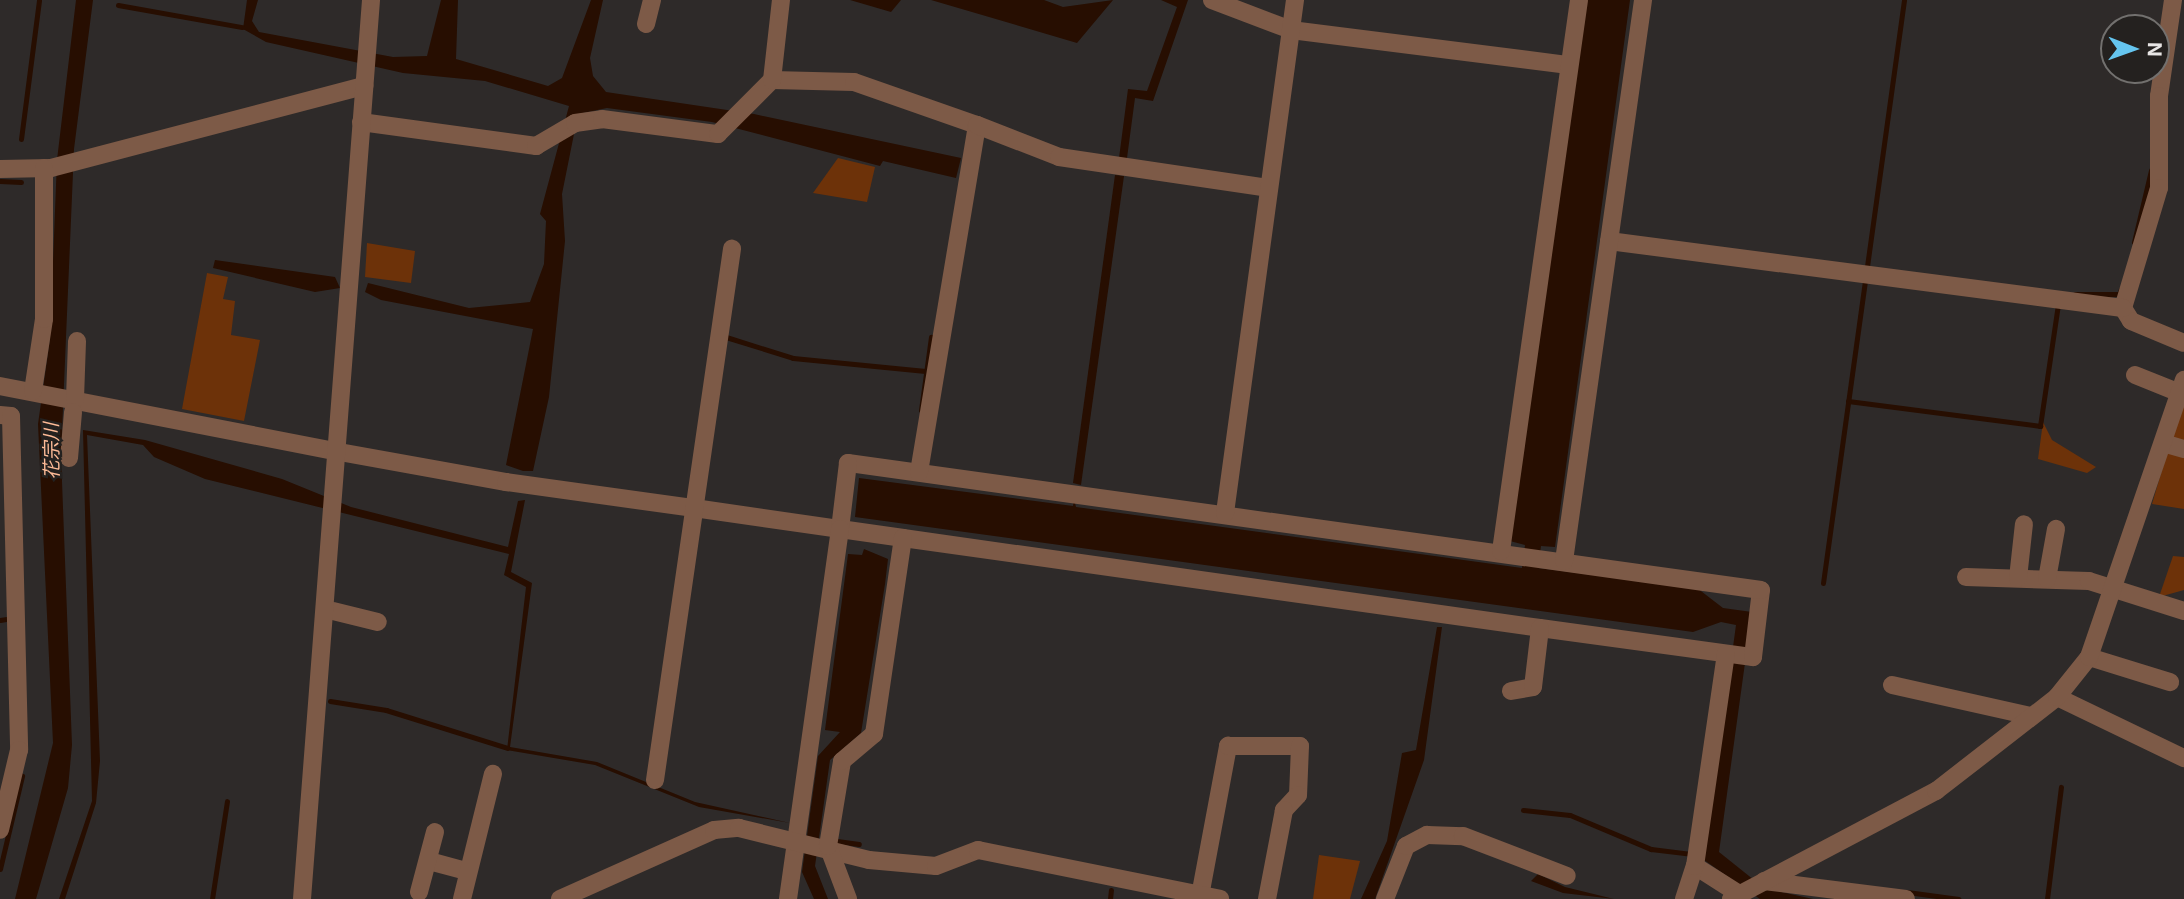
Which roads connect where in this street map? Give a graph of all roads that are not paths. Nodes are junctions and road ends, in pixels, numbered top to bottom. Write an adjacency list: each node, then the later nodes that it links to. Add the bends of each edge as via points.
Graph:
1 (371, 0): 13 (street)
2 (652, 0): 9 (street)
3 (781, 0): 12 (street)
4 (1212, 0): 10 (street)
5 (1295, 0): 10 (street)
6 (1578, 0): 11 (street)
7 (1643, 0): 19 (street)
8 (2173, 0): 21 (street, via 2159,96 2159,188)
9 (646, 24)
10 (1291, 30): 11 (street); 18 (street)
11 (1569, 65): 41 (street)
12 (772, 80): 14 (street, via 718,134 602,119 575,123 536,146); 15 (street, via 854,82)
13 (365, 86): 14 (street); 16 (street)
14 (361, 122): 32 (street)
15 (977, 125): 18 (street, via 1059,157); 34 (street)
16 (48, 168): 17 (street); 27 (street, via 44,319)
17 (0, 169)
18 (1268, 188): 36 (street)
19 (1609, 241): 21 (street); 42 (street)
20 (732, 249): 35 (street)
21 (2123, 308): 23 (street, via 2131,321)
22 (77, 341): 28 (street)
23 (2184, 343)
24 (2135, 375): 26 (street)
25 (0, 386): 27 (street)
26 (2182, 387): 30 (street)
27 (35, 392): 28 (street)
28 (73, 403): 32 (street); 33 (street)
29 (0, 415): 61 (street, via 11,416 19,750)
30 (2163, 443): 31 (street); 46 (street)
31 (2184, 449)
32 (340, 452): 35 (street); 75 (street)
33 (69, 458)
34 (919, 472): 36 (street); 38 (street, via 848,463)
35 (694, 508): 38 (street); 60 (street)
36 (1225, 513): 41 (street)
37 (2024, 524): 44 (street)
38 (840, 529): 40 (street); 63 (street)
39 (2056, 529): 45 (street)
40 (903, 538): 50 (street); 64 (street, via 874,734 842,761)
41 (1508, 552): 42 (street)
42 (1564, 561): 51 (street, via 1760,590 1753,657)
43 (1966, 577): 44 (street)
44 (2018, 578): 45 (street)
45 (2047, 579): 46 (street)
46 (2113, 588): 48 (street); 52 (street)
47 (333, 611): 49 (street)
48 (2184, 611)
49 (378, 622)
50 (1539, 628): 51 (street); 55 (street, via 1532,687)
51 (1726, 654): 66 (street)
52 (2089, 656): 53 (street); 56 (street)
53 (2170, 682)
54 (1892, 685): 57 (street)
55 (1511, 691)
56 (2057, 697): 57 (street); 58 (street)
57 (2031, 716): 69 (street, via 1936,791)
58 (2184, 758)
59 (493, 774): 67 (street)
60 (655, 780)
61 (0, 830)
62 (435, 832): 65 (street)
63 (796, 842): 64 (street); 77 (street, via 739,828 714,830); 78 (street)
64 (828, 846): 70 (street, via 869,860 936,866 978,850); 79 (street)
65 (429, 860): 67 (street); 73 (street)
66 (1695, 866): 74 (street); 83 (street)
67 (466, 872): 76 (street)
68 (1567, 876): 82 (street, via 1463,836 1427,835 1406,846)
69 (1764, 881): 71 (street); 74 (street)
70 (1121, 891): 72 (street)
71 (1839, 895): 84 (street)
72 (1200, 896): 80 (street); 81 (street, via 1228,746 1300,746 1298,795 1283,810)
73 (425, 897)
74 (1735, 897)
75 (302, 899)
76 (462, 899)
77 (560, 899)
78 (788, 899)
79 (848, 899)
80 (1220, 899)
81 (1267, 899)
82 (1385, 899)
83 (1684, 899)
84 (1905, 899)

